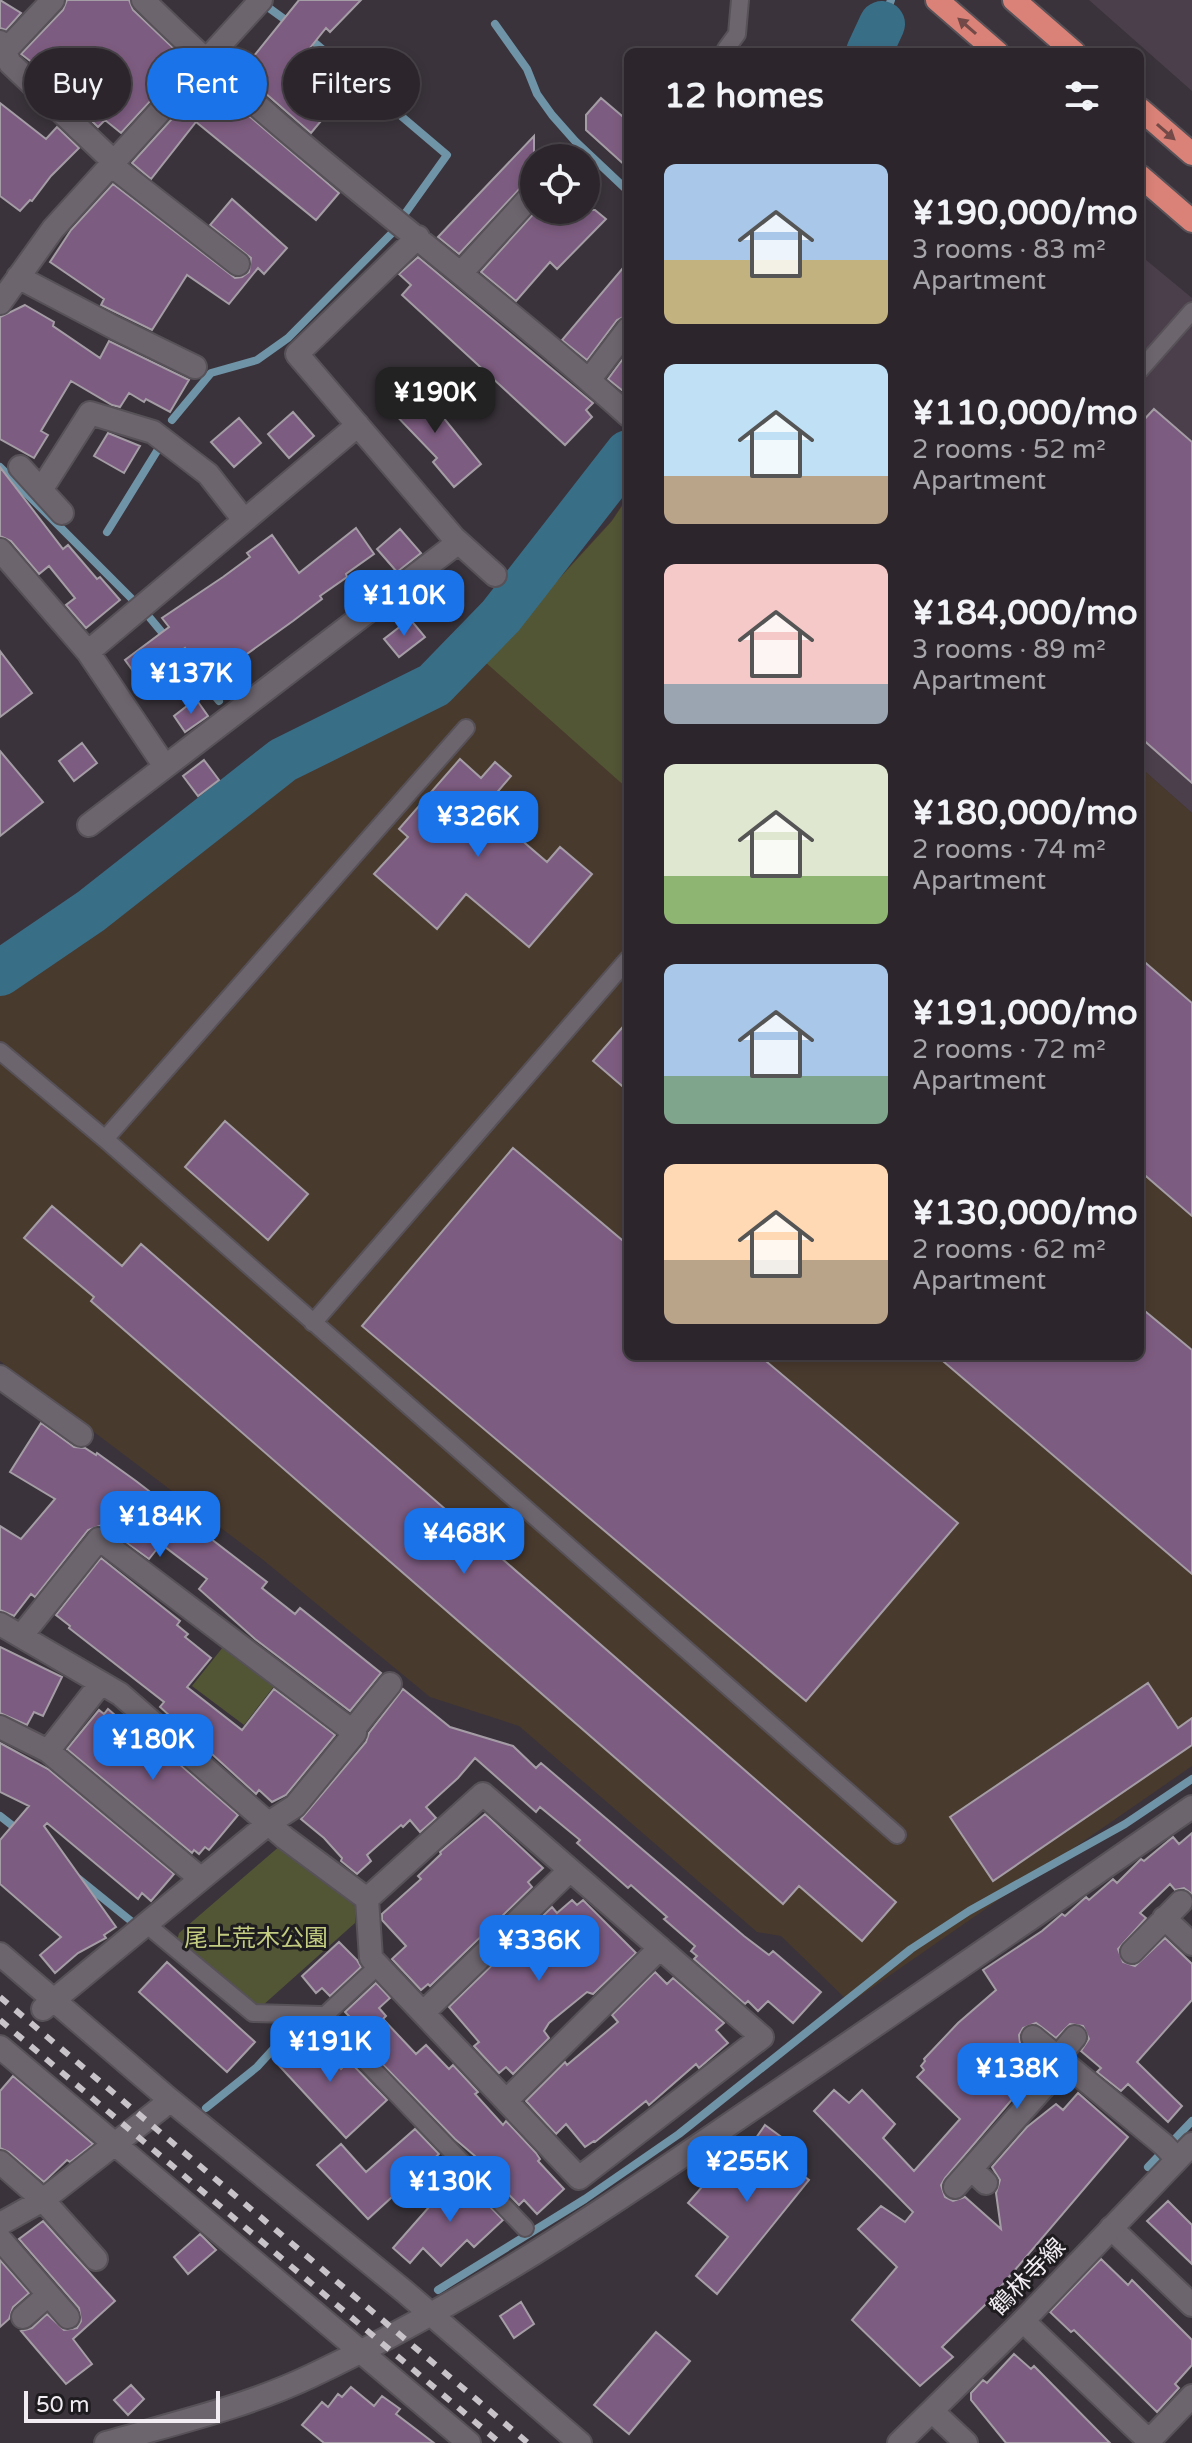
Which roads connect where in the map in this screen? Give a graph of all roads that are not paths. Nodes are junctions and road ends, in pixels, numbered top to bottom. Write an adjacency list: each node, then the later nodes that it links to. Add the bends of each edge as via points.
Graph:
1 (53, 0): 7 (street)
2 (143, 0): 8 (street)
3 (261, 0): 9 (street)
4 (740, 0): 10 (lane, via 737,34)
5 (937, 0): 11 (highway, one-way to 5)
6 (1014, 0): 12 (highway)
7 (3, 47): 17 (street, via 10,63)
8 (191, 48)
9 (218, 48)
10 (727, 48)
11 (992, 48)
12 (1069, 48)
13 (1144, 112): 16 (highway, one-way to 16)
14 (267, 113): 21 (street)
15 (153, 120): 17 (street)
16 (1192, 154)
17 (113, 164): 22 (street); 24 (street, via 53,229)
18 (1144, 179): 20 (highway)
19 (520, 208): 23 (street)
20 (1192, 221)
21 (418, 237): 23 (street); 32 (street, via 297,354)
22 (238, 264)
23 (461, 273): 30 (street)
24 (18, 277): 25 (street); 29 (street)
25 (1, 299)
26 (1192, 311): 28 (lane)
27 (624, 334): 30 (street)
28 (1144, 365)
29 (195, 367)
30 (589, 380): 31 (street)
31 (624, 411)
32 (358, 425): 36 (street); 37 (street)
33 (20, 467): 34 (street)
34 (41, 490): 35 (street); 36 (street, via 90,413 153,432 208,474)
35 (62, 513)
36 (244, 520): 40 (street)
37 (454, 538): 39 (street); 42 (street, via 451,548)
38 (0, 550): 40 (street)
39 (495, 575)
40 (88, 652): 42 (street)
41 (466, 728): 46 (lane)
42 (164, 765): 43 (street)
43 (89, 825)
44 (624, 964): 47 (lane)
45 (0, 1051): 46 (lane)
46 (105, 1139): 47 (lane)
47 (313, 1323): 59 (lane)
48 (0, 1377): 49 (street)
49 (81, 1435)
50 (0, 1624): 51 (street)
51 (22, 1635): 52 (street); 55 (street, via 99,1539)
52 (101, 1683): 56 (street); 58 (street)
53 (390, 1684): 55 (street)
54 (0, 1727): 56 (street)
55 (352, 1731): 58 (street, via 295,1806)
56 (48, 1751): 61 (street)
57 (1192, 1807): 91 (street, via 653,2177)
58 (269, 1823): 61 (street); 62 (street)
59 (897, 1835)
60 (570, 1870): 62 (street, via 483,1794); 67 (street); 72 (street)
61 (200, 1878): 65 (street)
62 (367, 1899): 70 (street, via 371,1958)
63 (1181, 1902): 64 (street)
64 (1164, 1918): 66 (street); 68 (street)
65 (146, 1924): 71 (street); 73 (lane, via 253,2013)
66 (1192, 1944)
67 (660, 1948): 79 (street); 79 (street, via 762,2037 579,2178)
68 (1132, 1952)
69 (0, 1954): 71 (street)
70 (378, 1966): 72 (street); 73 (lane)
71 (49, 2005): 78 (street)
72 (423, 2013): 79 (street)
73 (323, 2017): 85 (lane)
74 (1033, 2037): 77 (street)
75 (1075, 2037): 77 (street)
76 (0, 2047): 80 (street)
77 (1061, 2060): 81 (street); 83 (street, via 979,2176)
78 (169, 2099): 80 (street); 91 (street)
79 (506, 2101)
80 (113, 2144): 84 (street); 95 (street)
81 (1176, 2150): 86 (street, 鶴林寺線)
82 (0, 2162): 84 (street)
83 (955, 2187)
84 (48, 2206): 87 (street); 88 (street)
85 (525, 2228)
86 (1111, 2228): 90 (street); 94 (street, 鶴林寺線)
87 (1, 2236): 89 (street)
88 (96, 2259)
89 (48, 2295): 92 (street); 93 (street)
90 (1192, 2305)
91 (432, 2315): 95 (street); 101 (street)
92 (23, 2317)
93 (68, 2317)
94 (1023, 2321): 97 (street, 鶴林寺線); 98 (street)
95 (362, 2350): 99 (street, via 233,2408); 100 (street)
96 (1192, 2396): 98 (street)
97 (933, 2412): 102 (street, 鶴林寺線); 103 (street)
98 (1148, 2442)
99 (106, 2443)
100 (469, 2443)
101 (580, 2443)
102 (899, 2443)
103 (966, 2443)

